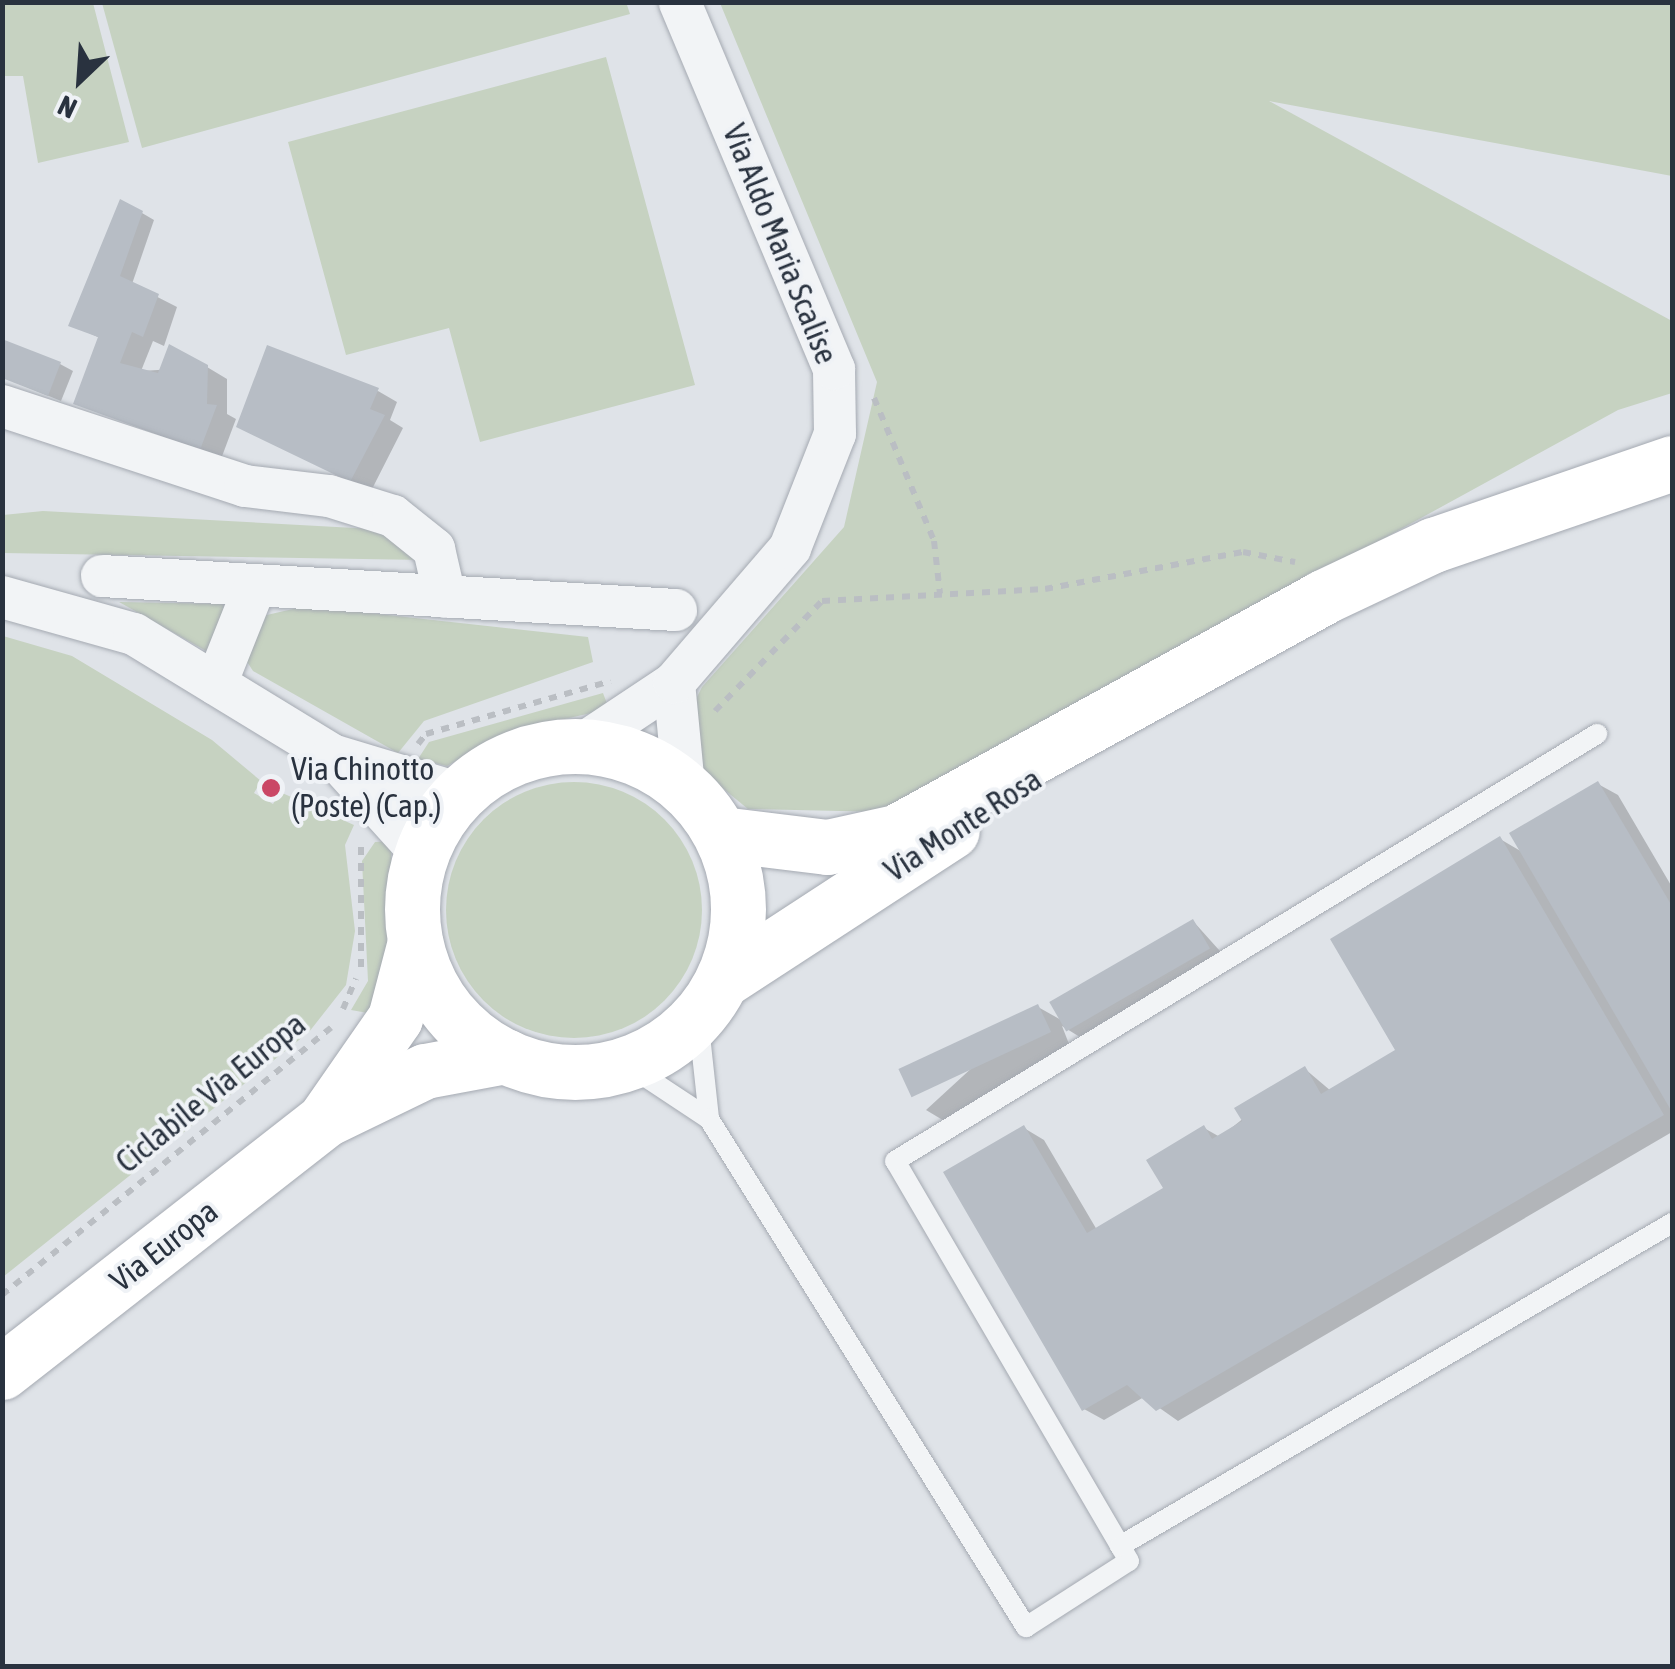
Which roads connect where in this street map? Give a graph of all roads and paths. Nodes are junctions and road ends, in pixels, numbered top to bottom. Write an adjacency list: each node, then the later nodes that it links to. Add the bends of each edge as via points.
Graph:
1 (680, 2): 2 (street, Via Aldo Maria Scalise)
2 (834, 370): 8 (path, via 877,400 934,541); 13 (street, Via Aldo Maria Scalise, via 835,434 790,548)
3 (2, 406): 9 (street, via 246,486 330,496 394,516 434,548)
4 (1672, 463): 12 (main road, Via Monte Rosa, via 1433,545)
5 (1310, 556): 8 (path, via 1294,563 1244,552 1045,589)
6 (102, 576): 7 (street)
7 (255, 586): 9 (street); 14 (street)
8 (940, 594): 16 (path, via 822,602)
9 (445, 596): 11 (street)
10 (2, 597): 14 (street, via 134,634)
11 (676, 610)
12 (1202, 668): 24 (main road, Via Monte Rosa, via 896,832 827,847); 27 (main road, Via Monte Rosa)
13 (674, 683): 18 (street, Via Aldo Maria Scalise); 21 (street)
14 (216, 684): 19 (street)
15 (625, 690): 20 (path, via 606,678 426,734)
16 (710, 717)
17 (1597, 734): 35 (lane, via 895,1161)
18 (580, 745): 21 (main road, via 653,765); 22 (main road, via 528,752)
19 (332, 755): 22 (street); 25 (street)
20 (406, 757)
21 (684, 787): 24 (main road)
22 (461, 794): 25 (main road)
23 (365, 828): 33 (path, Ciclabile Via Europa, via 355,862 360,967 332,1028)
24 (721, 834): 27 (main road, via 736,882 737,932)
25 (421, 853): 26 (main road)
26 (415, 942): 28 (main road, via 447,1010); 30 (main road, Via Europa, via 394,1018)
27 (710, 998): 29 (main road); 31 (lane)
28 (506, 1056): 29 (main road, via 586,1072); 30 (main road, Via Europa, via 425,1071)
29 (626, 1064): 31 (lane)
30 (326, 1118): 34 (main road, Via Europa)
31 (708, 1119): 35 (lane, via 1026,1627 1130,1560)
32 (1672, 1223): 35 (lane)
33 (2, 1295)
34 (2, 1372)
35 (1120, 1546)

